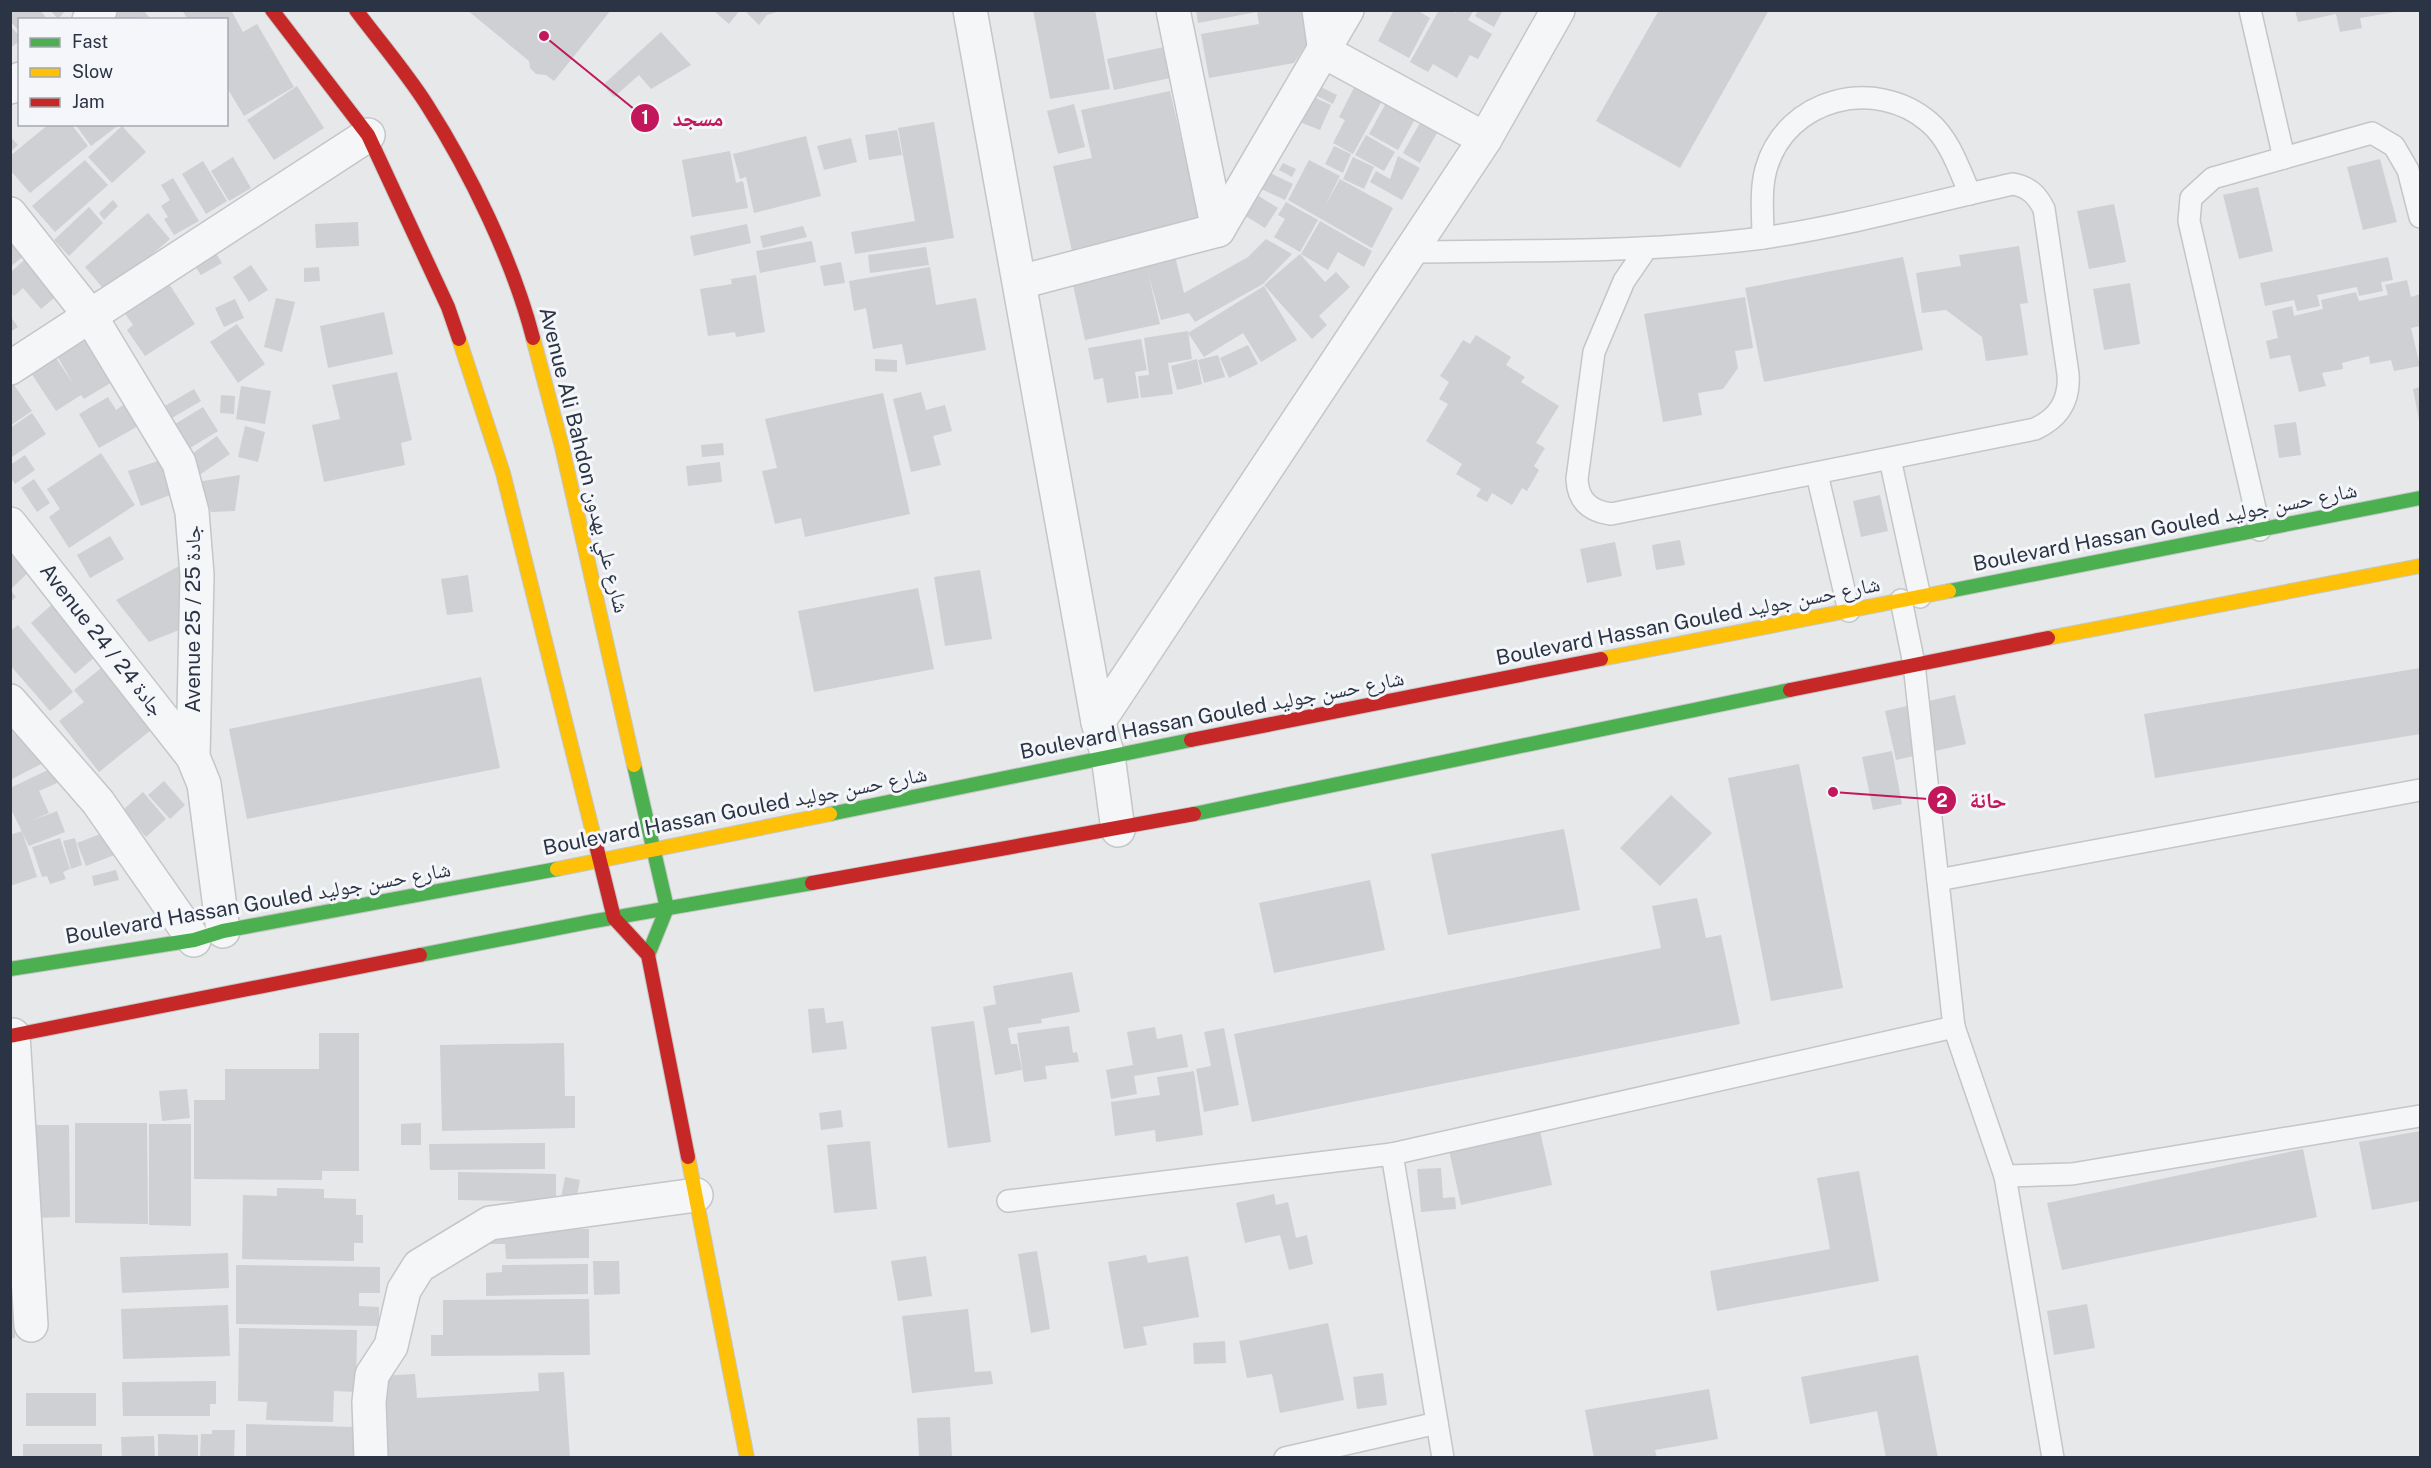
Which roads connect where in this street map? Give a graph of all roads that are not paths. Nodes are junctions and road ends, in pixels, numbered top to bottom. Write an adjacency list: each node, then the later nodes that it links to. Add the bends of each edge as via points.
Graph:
1 (272, 10): 10 (main road)
2 (356, 10): 38 (main road, Avenue Ali Bahdon شارع علي بهدون, via 428,105 477,193 526,309)
3 (970, 10): 20 (street)
4 (1173, 10): 16 (street)
5 (1319, 10): 9 (street)
6 (1347, 10): 9 (street)
7 (1558, 10): 11 (street)
8 (2250, 10): 12 (lane)
9 (1325, 52): 11 (street); 16 (street)
10 (368, 135): 21 (street); 39 (main road, via 448,307 503,473)
11 (1485, 139): 19 (street)
12 (2284, 158): 15 (lane, via 2372,133 2394,146 2408,170); 27 (lane, via 2213,178 2191,198 2189,221)
13 (1970, 194): 17 (lane); 17 (lane, via 1946,142 1930,123 1909,108 1885,99 1860,96 1835,100 1791,125 1776,145 1766,169 1762,194); 23 (lane, via 2013,184 2035,195 2044,209 2068,374 2067,396 2060,411 2035,429)
14 (10, 214): 21 (street, Avenue 25 / جادة 25)
15 (2421, 218)
16 (1218, 230): 20 (street)
17 (1763, 238): 18 (lane)
18 (1646, 249): 19 (lane); 24 (lane, via 1624,281 1594,352 1577,479 1582,500 1590,508 1611,514)
19 (1412, 252): 33 (street)
20 (1020, 282): 33 (street)
21 (89, 314): 22 (street); 35 (street, Avenue 25 / جادة 25, via 180,463 192,512 197,575)
22 (10, 368)
23 (1890, 459): 24 (lane); 29 (lane)
24 (1816, 474): 30 (lane)
25 (2421, 498): 27 (main road, Boulevard Hassan Gouled شارع حسن جوليد)
26 (10, 524): 35 (street, Avenue 24 / جادة 24)
27 (2260, 530): 29 (main road, Boulevard Hassan Gouled شارع حسن جوليد)
28 (2421, 566): 31 (main road)
29 (1910, 599): 30 (main road, Boulevard Hassan Gouled شارع حسن جوليد); 31 (lane)
30 (1849, 611): 34 (main road, Boulevard Hassan Gouled شارع حسن جوليد)
31 (1914, 664): 37 (main road); 40 (lane)
32 (10, 701): 43 (street)
33 (1098, 722): 34 (street)
34 (1108, 756): 37 (street); 38 (main road, Boulevard Hassan Gouled شارع حسن جوليد)
35 (193, 757): 43 (street, Avenue 25 / جادة 25, via 204,784)
36 (2421, 790): 40 (lane)
37 (1118, 830): 41 (main road)
38 (656, 851): 39 (main road, Boulevard Hassan Gouled شارع حسن جوليد); 41 (main road, Avenue Ali Bahdon شارع علي بهدون)
39 (601, 861): 42 (main road); 43 (main road, Boulevard Hassan Gouled شارع حسن جوليد)
40 (1938, 880): 46 (lane)
41 (667, 908): 42 (main road); 44 (main road)
42 (614, 918): 44 (main road); 47 (main road)
43 (208, 935): 45 (main road, Boulevard Hassan Gouled شارع حسن جوليد)
44 (648, 955): 51 (main road)
45 (10, 969)
46 (1954, 1027): 49 (lane); 50 (lane)
47 (12, 1035): 53 (street)
48 (2421, 1116): 50 (lane, via 2072,1174)
49 (1392, 1154): 52 (lane); 54 (lane)
50 (2005, 1176): 59 (lane)
51 (696, 1196): 55 (street, via 490,1222 419,1266 404,1290 391,1346 372,1375); 56 (main road)
52 (1008, 1201)
53 (31, 1325)
54 (1437, 1424): 57 (lane); 58 (lane)
55 (370, 1458)
56 (747, 1458)
57 (1285, 1458)
58 (1443, 1458)
59 (2054, 1458)

